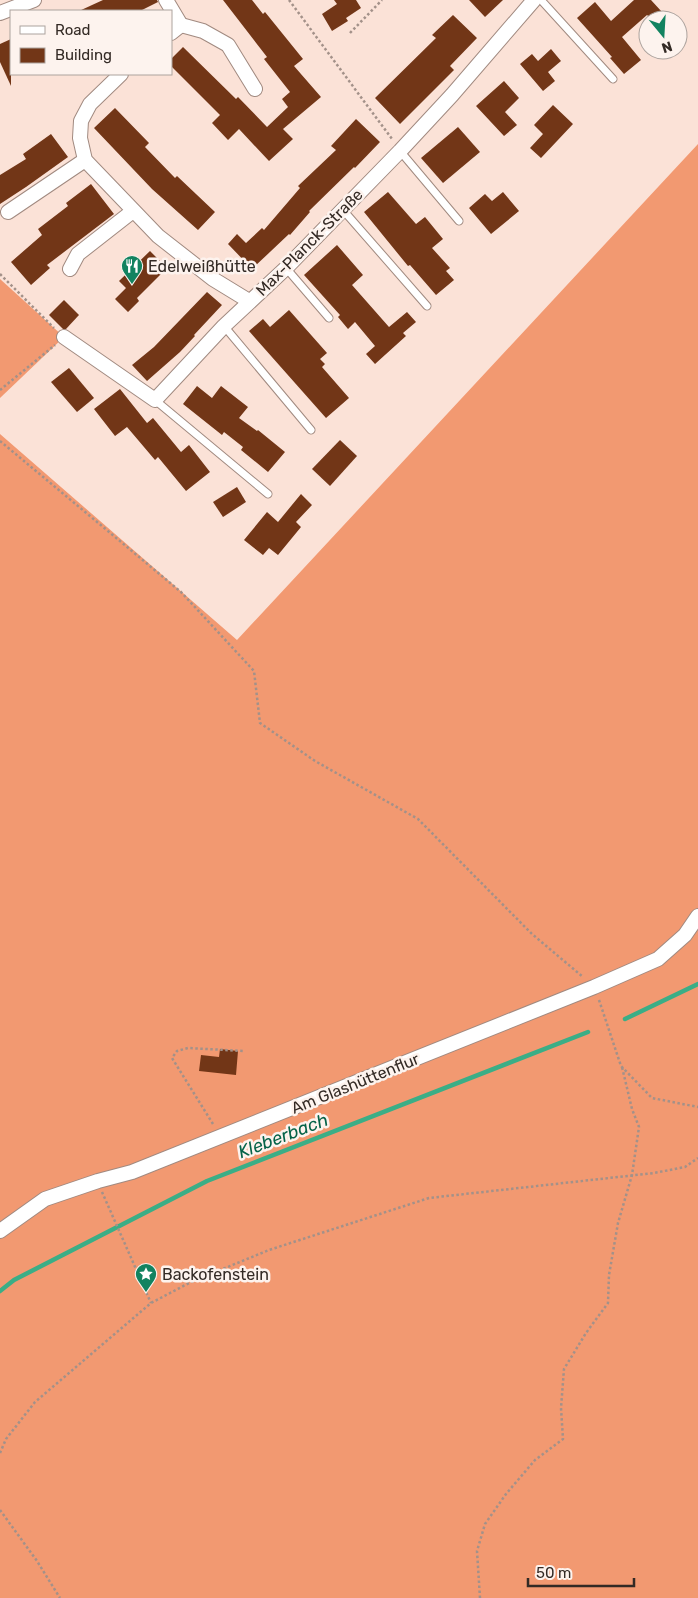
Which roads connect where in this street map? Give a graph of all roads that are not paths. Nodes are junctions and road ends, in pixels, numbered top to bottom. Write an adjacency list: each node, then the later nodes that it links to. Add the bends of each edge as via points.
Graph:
1 (34, 0): 4 (street)
2 (534, 0): 9 (street, Max-Planck-Straße)
3 (541, 0): 7 (lane)
4 (0, 13)
5 (176, 29): 8 (street, via 203,31 228,45)
6 (120, 75): 10 (street, via 90,104 81,120 80,138)
7 (612, 79)
8 (255, 89)
9 (400, 151): 11 (street, Max-Planck-Straße); 14 (lane)
10 (85, 160): 12 (street); 13 (street)
11 (343, 210): 15 (street, Max-Planck-Straße); 18 (lane)
12 (133, 211): 16 (street, via 78,254); 17 (street, via 165,241)
13 (8, 212)
14 (459, 221)
15 (286, 268): 17 (street, Max-Planck-Straße); 19 (lane)
16 (70, 269)
17 (249, 301): 20 (street, Max-Planck-Straße)
18 (427, 306)
19 (329, 318)
20 (224, 326): 22 (street, Max-Planck-Straße); 23 (lane)
21 (64, 337): 22 (street)
22 (154, 400): 24 (lane)
23 (311, 430)
24 (268, 494)
25 (698, 916): 26 (street, Am Glashüttenflur, via 685,935 658,959 132,1172 45,1199)
26 (0, 1231)

